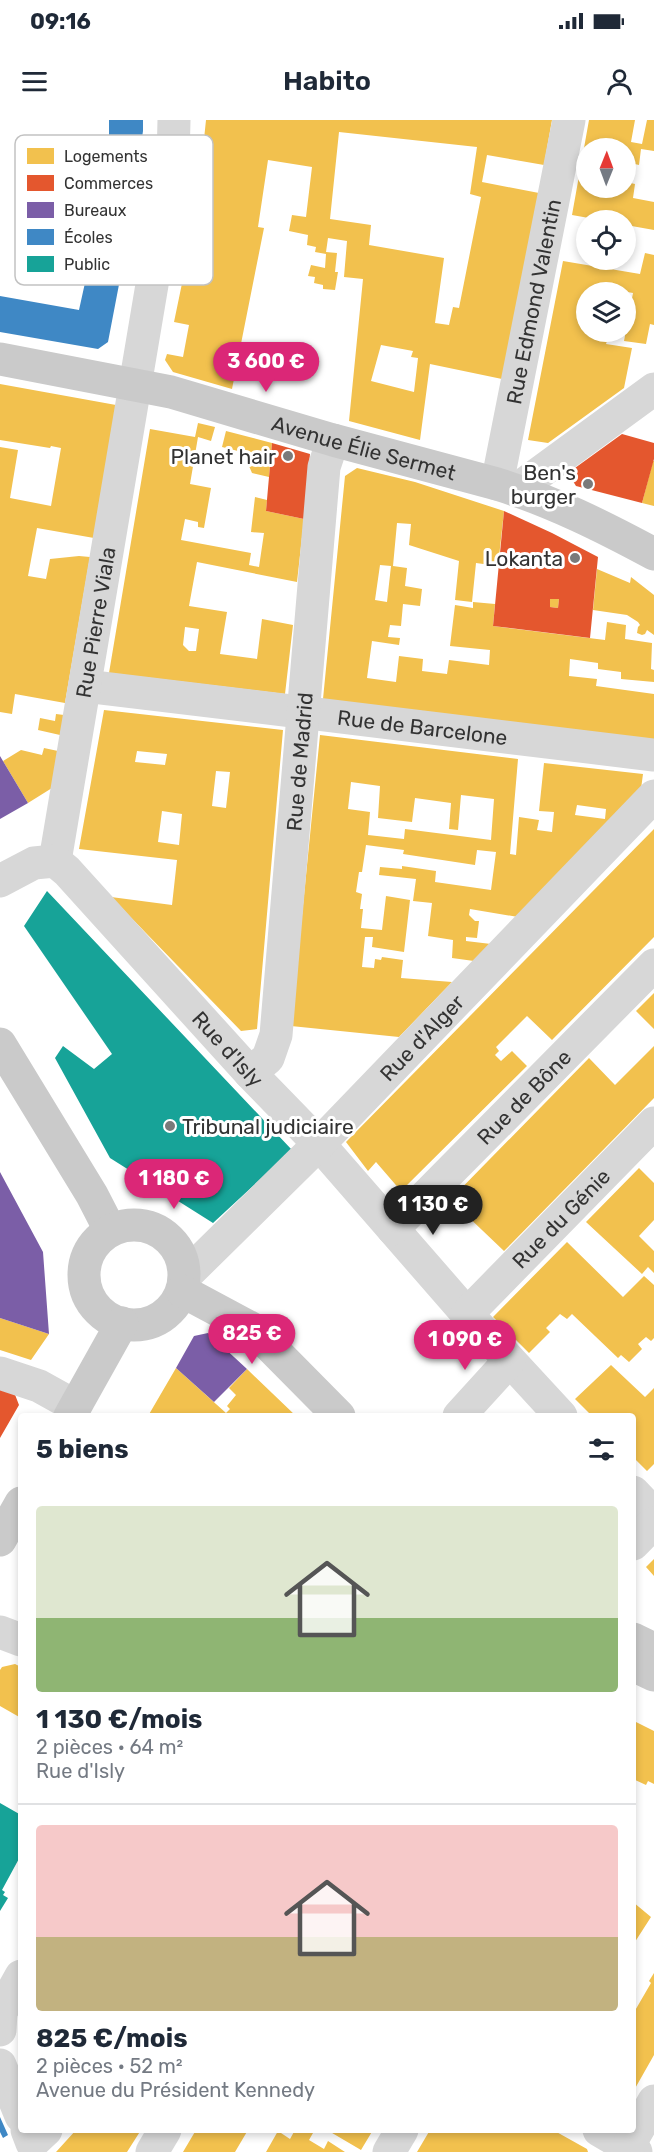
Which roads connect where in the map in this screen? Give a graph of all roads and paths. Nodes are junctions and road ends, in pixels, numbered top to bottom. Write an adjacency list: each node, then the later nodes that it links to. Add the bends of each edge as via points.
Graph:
1 (174, 120): 3 (street, Rue Pierre Viala)
2 (569, 120): 9 (street, Rue Edmond Valentin)
3 (174, 135)
4 (153, 285): 6 (street, Rue Pierre Viala)
5 (0, 359): 6 (main road, Avenue Élie Sermet)
6 (137, 384): 8 (main road, Avenue Élie Sermet); 11 (street, Rue Pierre Viala)
7 (654, 389): 9 (street)
8 (333, 440): 9 (main road, Avenue Élie Sermet); 12 (street, Rue de Madrid, via 324,467)
9 (507, 487): 10 (main road, Avenue Élie Sermet, via 600,526)
10 (654, 554)
11 (85, 686): 12 (street, Rue de Barcelone); 15 (street, Rue Pierre Viala)
12 (304, 713): 13 (street, Rue de Barcelone); 19 (street, Rue de Madrid, via 276,1035 268,1058)
13 (654, 755)
14 (654, 796): 21 (street, Rue d'Alger)
15 (55, 861): 16 (street, via 34,863); 19 (street, Rue d'Isly)
16 (0, 881)
17 (654, 965): 22 (street, Rue de Bône)
18 (1, 1048): 23 (main road)
19 (250, 1073): 21 (street, Rue d'Isly)
20 (648, 1140): 25 (street, Rue du Génie)
21 (319, 1144): 22 (street, Rue d'Isly); 24 (street, Rue d'Alger)
22 (393, 1229): 25 (street, Rue d'Isly)
23 (110, 1230): 24 (main road, via 132,1225 154,1228 167,1236 183,1261); 26 (main road, via 89,1252 84,1281 97,1308)
24 (184, 1284): 26 (main road, via 177,1302 158,1319 134,1325); 30 (main road, via 253,1329)
25 (467, 1314): 27 (street, Rue d'Isly)
26 (122, 1323): 29 (main road)
27 (509, 1361): 31 (street); 32 (street, Rue d'Isly)
28 (0, 1373): 29 (street, via 39,1386)
29 (73, 1411)
30 (336, 1413)
31 (462, 1413)
32 (558, 1413)
33 (636, 1495): 35 (street)
34 (13, 1504): 37 (main road)
35 (654, 1514)
36 (654, 1523): 38 (street)
37 (0, 1540)
38 (636, 1541)
39 (0, 1632): 40 (street)
40 (18, 1639)
41 (636, 1640): 42 (main road)
42 (654, 1649)
43 (636, 1667): 44 (main road)
44 (654, 1676)
45 (18, 1982): 46 (street, via 2,2012)
46 (0, 2030)
47 (0, 2065): 49 (street)
48 (654, 2101): 53 (street)
49 (18, 2103)
50 (163, 2133): 54 (street)
51 (400, 2133): 55 (street)
52 (604, 2133): 53 (street)
53 (629, 2150)
54 (152, 2152)
55 (389, 2152)

